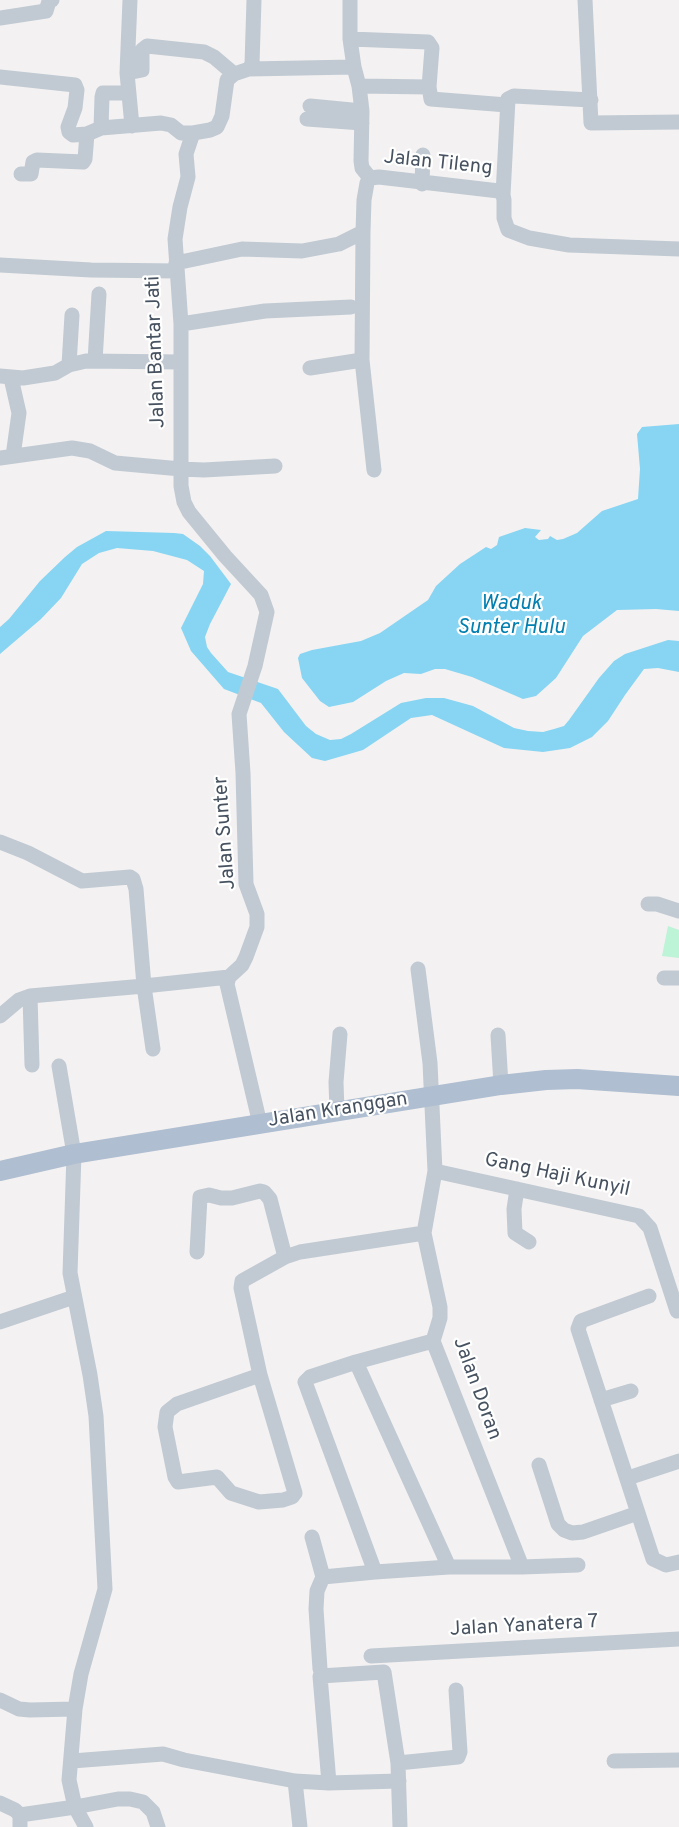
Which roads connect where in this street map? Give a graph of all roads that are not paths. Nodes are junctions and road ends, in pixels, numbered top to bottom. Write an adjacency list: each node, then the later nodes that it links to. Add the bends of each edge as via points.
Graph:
1 (52, 0): 6 (street, via 46,11)
2 (130, 0): 10 (street)
3 (254, 0): 9 (street, via 254,56)
4 (350, 0): 7 (street)
5 (585, 0): 16 (street)
6 (0, 18)
7 (351, 39): 8 (street); 14 (street, via 428,42 432,48)
8 (354, 66): 9 (street); 13 (street)
9 (249, 69): 11 (street)
10 (127, 73): 11 (street, via 142,70 142,50 147,46 204,52); 15 (street)
11 (234, 74): 23 (street, via 227,81 217,127)
12 (0, 77): 22 (street, via 75,85 75,108 68,129 73,135)
13 (359, 86): 14 (street); 19 (street)
14 (429, 87): 17 (street, via 432,100)
15 (128, 93): 21 (street); 22 (street, via 103,93)
16 (591, 100): 17 (street, via 514,96); 20 (street, via 592,124)
17 (507, 105): 28 (street)
18 (308, 112): 19 (street)
19 (362, 117): 26 (street, via 362,168)
20 (679, 122)
21 (132, 126): 22 (street); 23 (street, via 171,124 182,133)
22 (94, 131): 25 (street, via 83,162 36,160 31,174)
23 (193, 133): 32 (street, Jalan Bantar Jati, via 186,154 188,177 175,239)
24 (423, 154): 27 (street)
25 (21, 174)
26 (370, 178): 27 (street, Jalan Tileng); 29 (street, Jalan Tileng, via 364,200)
27 (422, 184): 28 (street, Jalan Tileng, via 489,189)
28 (503, 195): 30 (street, Jalan Tileng, via 505,224 515,234 569,245)
29 (363, 232): 32 (street, via 316,250 252,248); 37 (street, Jalan Tileng)
30 (679, 249)
31 (0, 265): 32 (street, via 91,270)
32 (176, 267): 36 (street, Jalan Bantar Jati)
33 (99, 294): 38 (street)
34 (351, 307): 36 (street, via 265,311)
35 (72, 315): 40 (street)
36 (181, 324): 39 (street, Jalan Bantar Jati)
37 (362, 360): 41 (street); 46 (street, Jalan Tileng)
38 (95, 361): 39 (street); 40 (street)
39 (181, 362): 45 (street, Jalan Bantar Jati)
40 (69, 365): 42 (street, via 55,373)
41 (310, 368)
42 (5, 377): 43 (street, via 19,413)
43 (6, 457): 45 (street, via 72,448 90,451 115,463)
44 (275, 466): 45 (street)
45 (181, 469): 47 (street, Jalan Bantar Jati, via 182,494 189,512 267,606 254,670)
46 (374, 470)
47 (241, 707): 52 (street, Jalan Sunter, via 246,884 257,914 257,927 242,965)
48 (0, 842): 53 (street, via 82,881 133,879)
49 (648, 904): 50 (street)
50 (679, 911)
51 (418, 969): 63 (street, Jalan Doran)
52 (229, 977): 53 (street); 65 (street, via 227,984)
53 (144, 986): 54 (street); 58 (street)
54 (30, 996): 55 (street); 59 (street)
55 (0, 1016)
56 (340, 1034): 64 (street)
57 (498, 1035): 61 (street)
58 (153, 1050)
59 (32, 1065)
60 (59, 1066): 66 (street)
61 (501, 1085): 62 (main road, Jalan Kranggan, via 577,1079); 63 (main road, Jalan Kranggan)
62 (679, 1086)
63 (432, 1096): 64 (main road, Jalan Kranggan); 67 (street, Jalan Doran)
64 (337, 1111): 65 (main road, Jalan Kranggan)
65 (260, 1124): 66 (main road, Jalan Kranggan)
66 (74, 1154): 68 (main road, Jalan Kranggan); 75 (street, via 70,1273)
67 (435, 1171): 69 (street, Gang Haji Kunyil); 70 (street, Jalan Doran)
68 (0, 1172)
69 (517, 1189): 71 (street, via 516,1233); 76 (street, Gang Haji Kunyil, via 639,1216 650,1228)
70 (424, 1233): 73 (street); 78 (street, Jalan Doran, via 440,1307)
71 (529, 1242)
72 (197, 1252): 73 (street, via 200,1197 232,1198 260,1191 268,1195 273,1205)
73 (285, 1257): 80 (street, via 241,1282)
74 (650, 1296): 82 (street, via 578,1324)
75 (75, 1297): 77 (street); 99 (street, via 96,1416 105,1590)
76 (676, 1311)
77 (0, 1322)
78 (433, 1341): 79 (street); 91 (street, Jalan Doran)
79 (356, 1362): 90 (street); 92 (street, via 310,1377 304,1384)
80 (260, 1375): 80 (street, via 294,1494 283,1500 259,1502 231,1493 217,1477 178,1482 165,1427 166,1412 177,1404)
81 (631, 1390): 82 (street)
82 (601, 1400): 85 (street)
83 (679, 1461): 85 (street)
84 (539, 1465): 86 (street, via 558,1524 564,1530 583,1532)
85 (628, 1478): 86 (street)
86 (638, 1513): 88 (street, via 653,1559 666,1565)
87 (312, 1537): 93 (street)
88 (679, 1562)
89 (579, 1565): 91 (street)
90 (449, 1567): 91 (street); 92 (street)
91 (522, 1567)
92 (375, 1572): 93 (street)
93 (323, 1577): 96 (street, via 316,1609)
94 (679, 1639): 95 (street, Jalan Yanatera 7)
95 (371, 1656)
96 (320, 1669)
97 (456, 1690): 103 (street, via 458,1756)
98 (0, 1700): 99 (street, via 19,1709)
99 (75, 1709): 101 (street)
100 (679, 1760): 102 (street)
101 (72, 1761): 104 (street, via 163,1754); 108 (street, via 69,1780)
102 (614, 1761)
103 (398, 1763): 105 (street); 106 (street, via 384,1672 320,1676)
104 (295, 1781): 106 (street); 112 (street)
105 (399, 1781): 106 (street); 113 (street)
106 (329, 1783)
107 (0, 1803): 109 (street, via 15,1810)
108 (75, 1807): 109 (street); 110 (street); 111 (street, via 118,1799 143,1802 153,1812)
109 (20, 1821)
110 (86, 1827)
111 (158, 1827)
112 (300, 1827)
113 (400, 1827)

